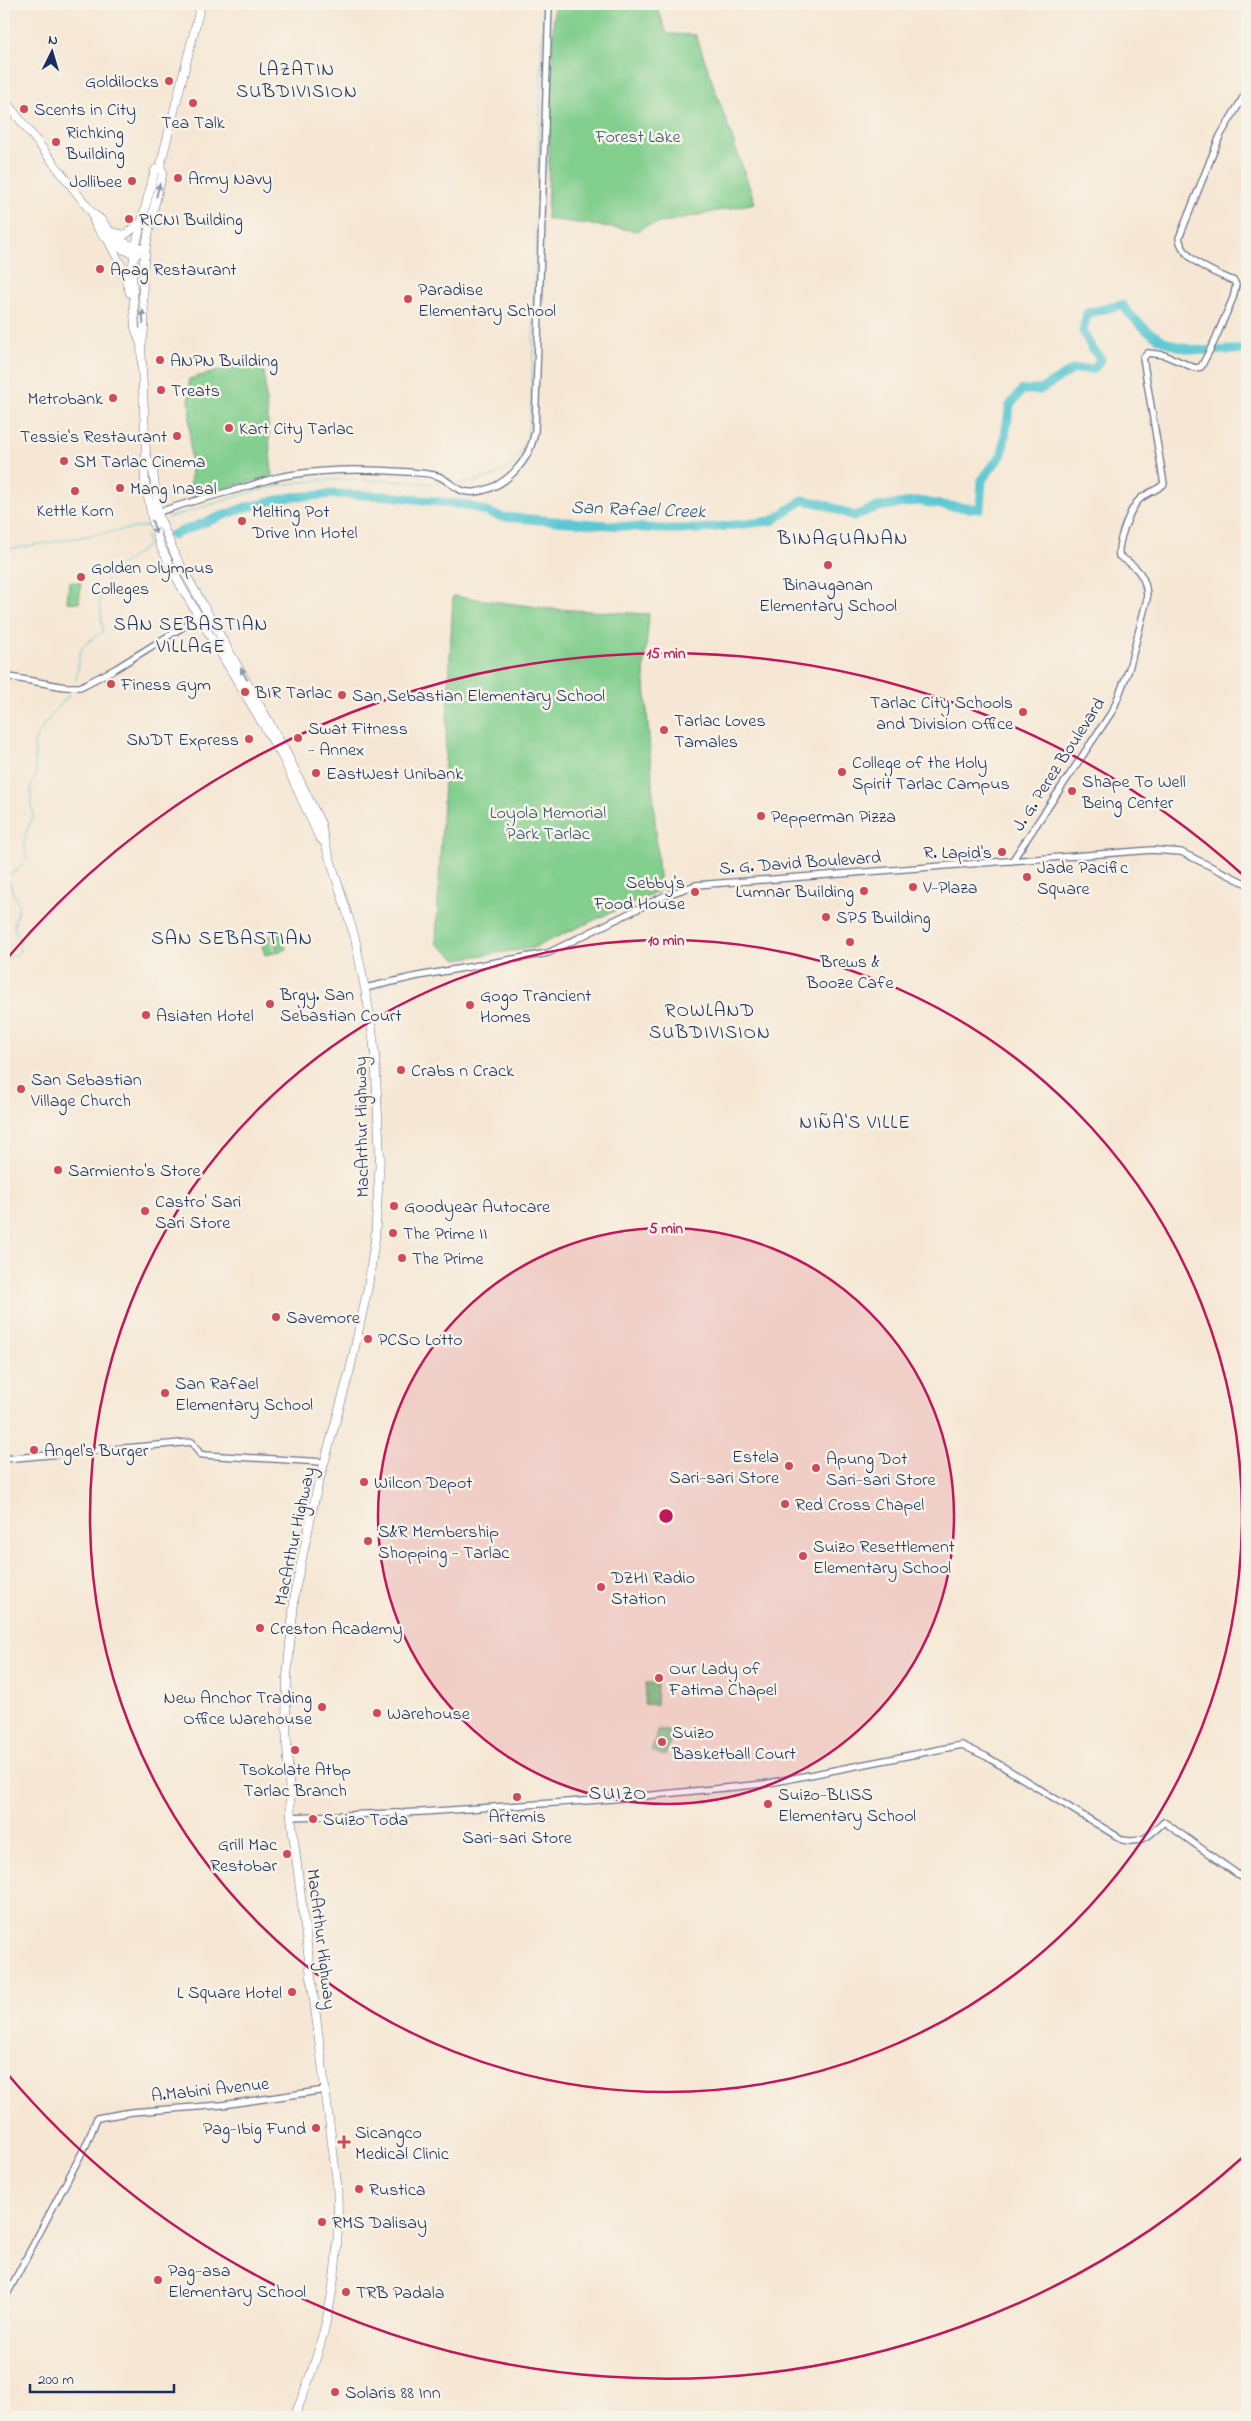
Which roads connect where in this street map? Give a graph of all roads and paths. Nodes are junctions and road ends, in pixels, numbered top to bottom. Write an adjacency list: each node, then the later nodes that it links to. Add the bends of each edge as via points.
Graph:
1 (201, 4): 5 (highway, MacArthur Highway)
2 (549, 4): 13 (street, via 534,431 533,442 520,464 506,480 475,492 464,492 441,477 428,473 317,472 289,475)
3 (1247, 91): 16 (street, J. G. Perez Boulevard, via 1220,136 1179,238 1183,248 1205,268 1234,281 1233,298 1204,364 1195,368 1152,352 1143,358 1164,484 1139,500 1129,516 1119,548 1119,556 1136,566 1147,588 1134,654 1113,710)
4 (4, 99): 7 (highway, via 93,214 93,220)
5 (160, 167): 6 (highway, MacArthur Highway, via 155,170); 9 (highway, MacArthur Highway, one-way to 5, via 163,172)
6 (141, 222): 7 (highway, via 125,235); 8 (highway, MacArthur Highway)
7 (108, 235): 8 (highway, via 117,247); 10 (highway, via 122,265)
8 (134, 251): 9 (highway); 10 (highway, MacArthur Highway)
9 (145, 252): 11 (highway, MacArthur Highway, one-way to 9, via 144,337 142,288)
10 (133, 305): 11 (highway, MacArthur Highway, via 137,338)
11 (141, 345): 12 (highway, MacArthur Highway)
12 (146, 456): 13 (highway, MacArthur Highway); 14 (highway, MacArthur Highway, one-way to 14, via 144,468 155,530 176,576)
13 (159, 512): 14 (highway, MacArthur Highway)
14 (203, 614): 15 (street, via 80,687); 18 (highway, MacArthur Highway, via 325,843 355,938)
15 (4, 676)
16 (1012, 861): 17 (street, S. G. David Boulevard, via 1170,850 1195,857); 18 (street, S. G. David Boulevard, via 696,885 664,896 548,953)
17 (1247, 884)
18 (365, 988): 20 (highway, MacArthur Highway, via 380,1117 375,1239 362,1314)
19 (4, 1459): 20 (street, via 192,1442 204,1455)
20 (324, 1462): 21 (highway, MacArthur Highway, via 295,1591 290,1639 286,1726)
21 (291, 1817): 22 (street, via 613,1799 764,1784 962,1745 1123,1840 1143,1841 1164,1822); 23 (highway, MacArthur Highway)
22 (1247, 1881)
23 (326, 2090): 24 (street, A.Mabini Avenue, via 97,2118); 25 (highway, MacArthur Highway, via 338,2184 338,2266 323,2342)
24 (4, 2300)
25 (294, 2417)

